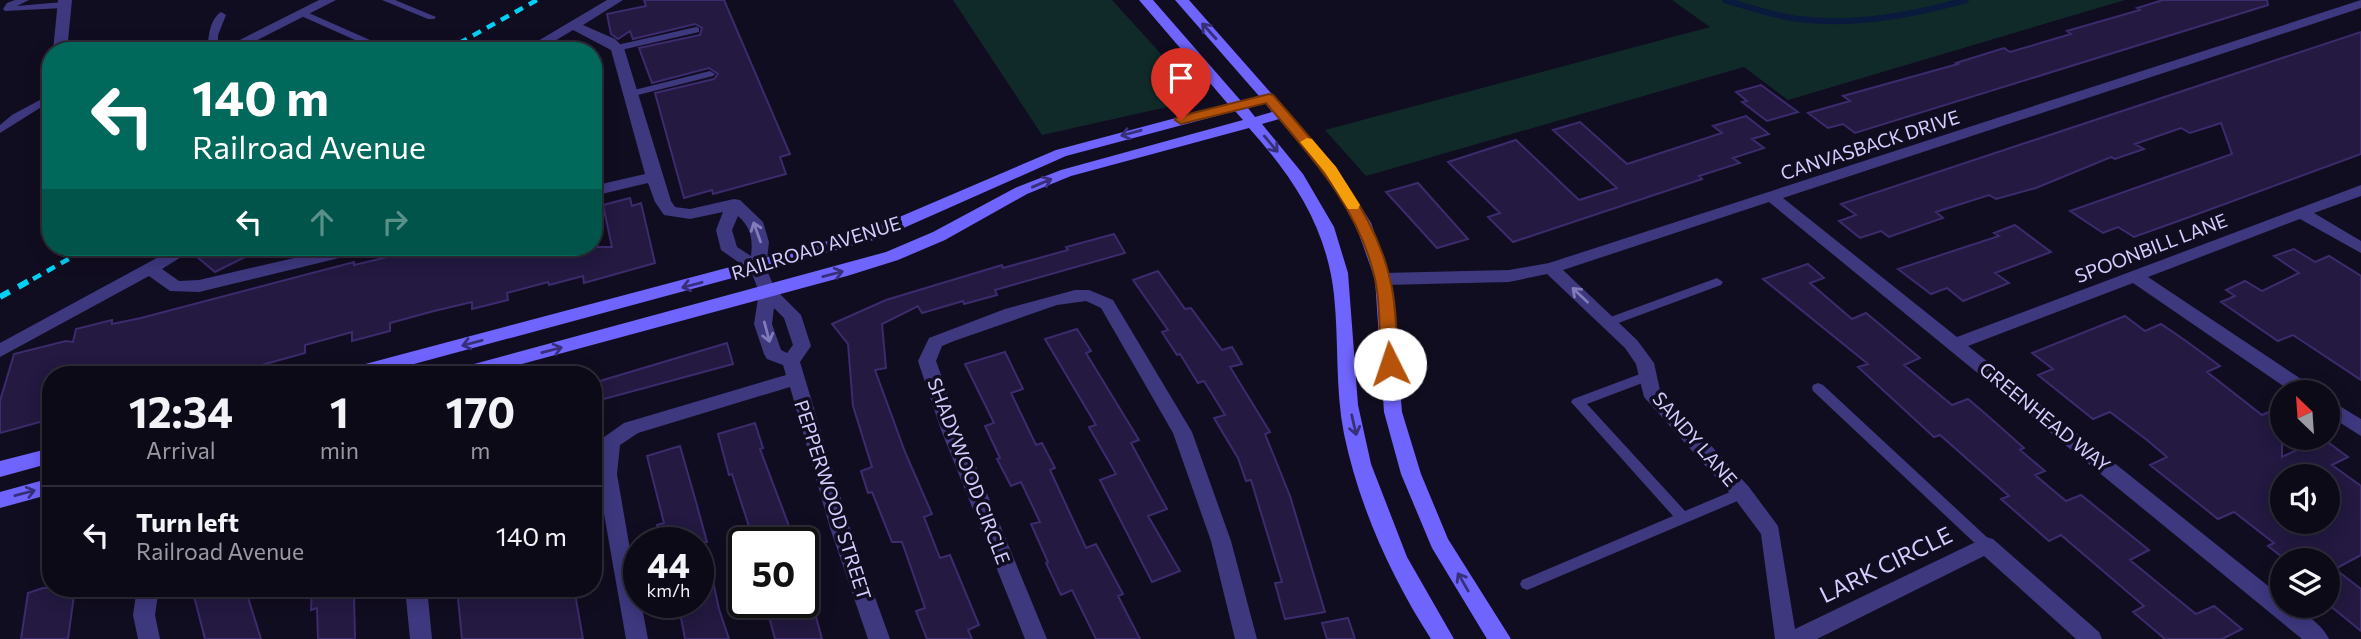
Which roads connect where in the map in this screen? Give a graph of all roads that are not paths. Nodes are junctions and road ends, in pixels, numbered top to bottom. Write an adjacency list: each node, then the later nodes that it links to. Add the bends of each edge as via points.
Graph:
1 (24, 0): 7 (lane, via 8,9)
2 (329, 0): 9 (street)
3 (387, 0): 11 (lane)
4 (616, 0): 12 (street)
5 (1146, 0): 24 (main road)
6 (1182, 0): 22 (main road, one-way to 6)
7 (64, 3): 14 (street)
8 (2361, 4): 31 (street, CANVASBACK DRIVE)
9 (302, 13): 16 (street); 17 (lane)
10 (221, 15): 15 (lane)
11 (431, 17)
12 (572, 25): 18 (street); 19 (street)
13 (696, 30): 19 (lane)
14 (61, 42)
15 (213, 42)
16 (243, 42)
17 (367, 42)
18 (543, 42)
19 (617, 48): 21 (street)
20 (710, 74): 21 (lane)
21 (630, 94): 28 (street)
22 (1269, 98): 24 (main road, RAILROAD AVENUE); 25 (main road)
23 (42, 102): 27 (lane)
24 (1238, 106): 26 (main road); 37 (main road, RAILROAD AVENUE, one-way to 37, via 1060,153 875,234)
25 (1282, 114): 26 (main road, RAILROAD AVENUE); 41 (main road, via 1347,195 1363,223)
26 (1252, 121): 43 (main road, RAILROAD AVENUE, one-way to 26, via 892,256 1066,173); 71 (main road, one-way to 71, via 1297,176 1326,228 1341,279 1349,405 1367,480 1392,549)
27 (0, 130)
28 (654, 177): 29 (street); 32 (street, via 670,211 690,214)
29 (602, 189)
30 (2361, 190): 33 (street, SPOONBILL LANE)
31 (1772, 197): 38 (street, CANVASBACK DRIVE); 45 (street, GREENHEAD WAY)
32 (734, 205): 37 (street, one-way to 32, via 761,242 755,222); 37 (street, via 724,230 729,250)
33 (2302, 213): 34 (street); 40 (street, SPOONBILL LANE)
34 (2361, 248)
35 (173, 256): 39 (street)
36 (326, 256): 39 (street, via 199,286 176,287)
37 (758, 268): 43 (street, PEPPERWOOD STREET); 47 (main road, RAILROAD AVENUE, one-way to 47)
38 (1551, 268): 41 (street, CANVASBACK DRIVE, via 1509,276); 44 (street, SANDY LANE, one-way to 38)
39 (149, 269): 46 (street)
40 (2137, 277): 45 (street, SPOONBILL LANE); 51 (street)
41 (1383, 279): 72 (main road, one-way to 41, via 1439,542 1410,474 1393,412)
42 (1717, 282): 44 (lane)
43 (768, 292): 48 (main road, RAILROAD AVENUE, one-way to 43); 49 (street, PEPPERWOOD STREET, one-way to 49, via 763,324 773,354); 49 (street, PEPPERWOOD STREET, via 792,315 802,346)
44 (1609, 322): 50 (street, SANDY LANE, via 1645,363)
45 (1956, 344): 76 (street, GREENHEAD WAY)
46 (0, 351)
47 (384, 366)
48 (493, 366)
49 (793, 370): 67 (street, via 631,428 611,442 607,474); 68 (street, PEPPERWOOD STREET)
50 (1647, 376): 58 (street, SANDY LANE, via 1651,392); 60 (lane, via 1578,402)
51 (2288, 380)
52 (1818, 388): 61 (lane)
53 (2340, 415): 54 (street)
54 (2361, 429)
55 (42, 457): 56 (main road)
56 (0, 469)
57 (42, 488): 59 (main road, one-way to 57)
58 (1742, 493): 60 (lane); 73 (street, SANDY LANE, via 1771,532)
59 (0, 500)
60 (1684, 519): 62 (lane)
61 (1986, 545): 74 (street, LARK CIRCLE); 75 (street)
62 (1527, 584)
63 (147, 597): 65 (street, via 144,615)
64 (417, 597): 66 (street)
65 (149, 639)
66 (421, 639)
67 (637, 639)
68 (879, 639)
69 (1036, 639): 70 (street, SHADYWOOD CIRCLE, via 927,361 935,342 956,332 1087,295 1107,304 1182,432 1221,541)
70 (1246, 639)
71 (1443, 639)
72 (1500, 639)
73 (1786, 639)
74 (1796, 639)
75 (2091, 639)
76 (2318, 639)

